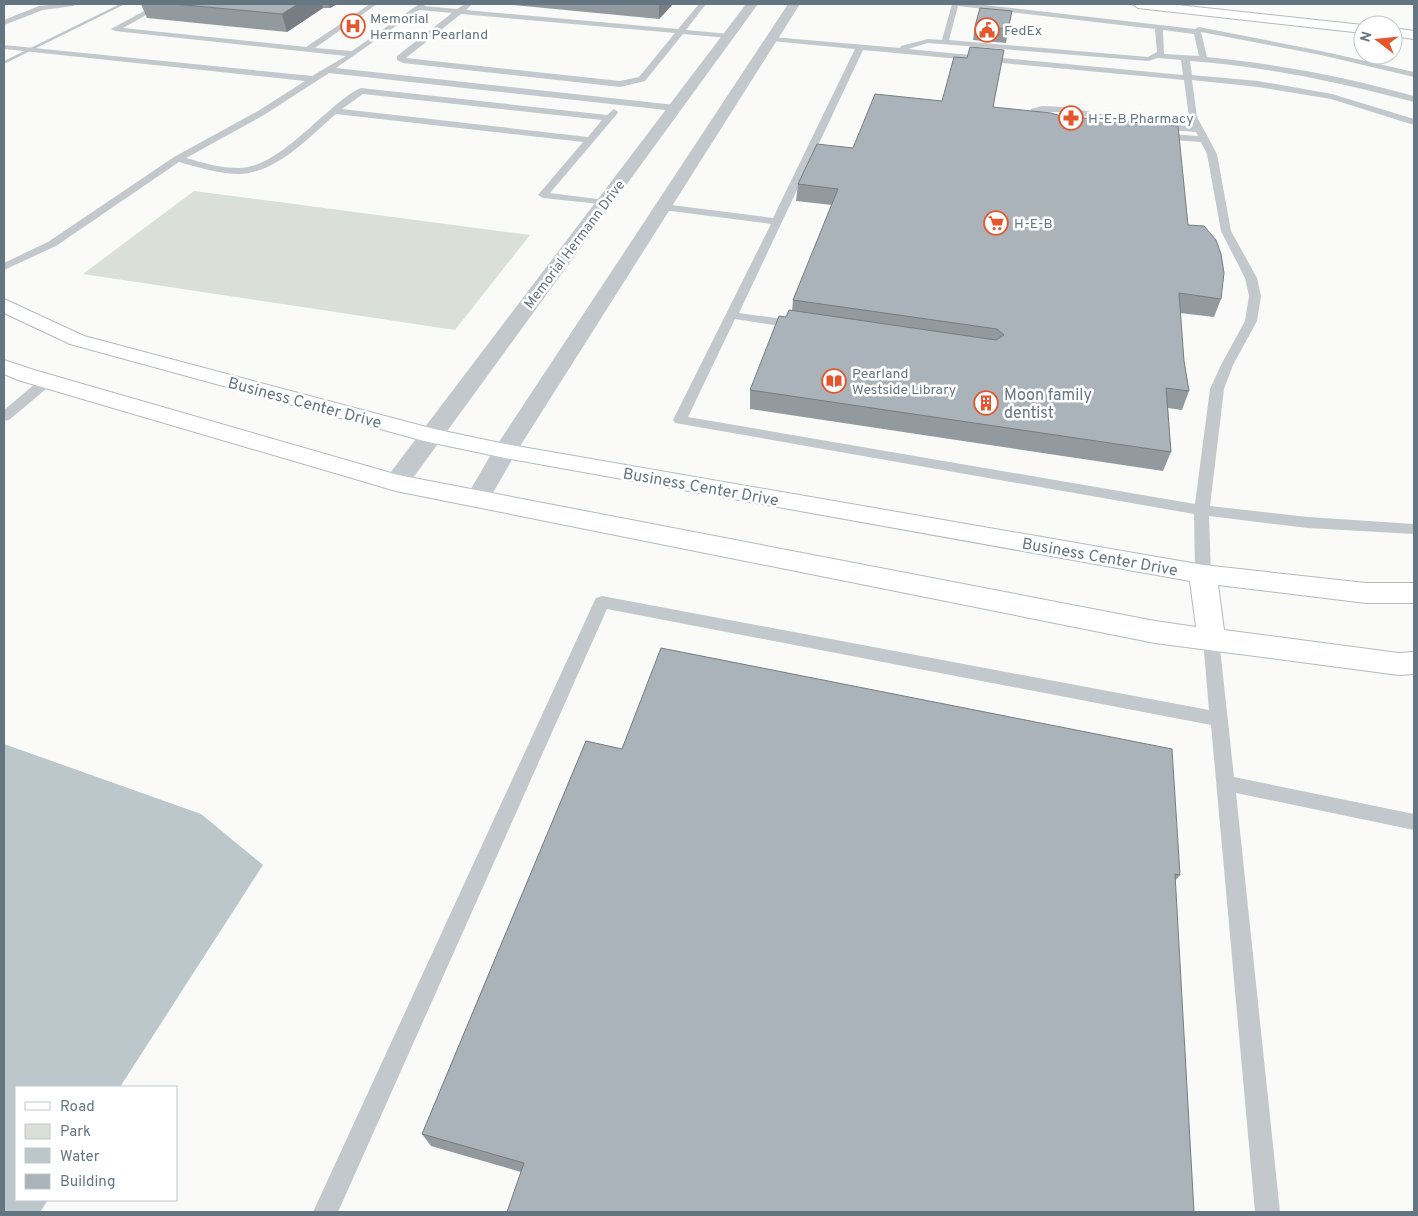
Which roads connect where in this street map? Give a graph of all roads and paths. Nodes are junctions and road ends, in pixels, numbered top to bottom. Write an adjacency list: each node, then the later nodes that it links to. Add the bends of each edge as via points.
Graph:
1 (72, 4): 14 (lane)
2 (162, 4): 26 (lane, via 115,29)
3 (374, 4): 26 (lane)
4 (469, 4): 13 (lane)
5 (703, 4): 18 (lane)
6 (752, 4): 21 (street, Memorial Hermann Drive)
7 (794, 4): 21 (street, Memorial Hermann Drive)
8 (955, 4): 22 (lane)
9 (959, 4): 16 (lane)
10 (1138, 4): 17 (street)
11 (420, 6): 13 (lane); 29 (lane)
12 (12, 11): 14 (lane)
13 (460, 11): 18 (lane); 18 (lane, via 400,58 620,84 642,79)
14 (28, 13): 15 (lane)
15 (4, 24)
16 (1159, 28): 19 (lane); 30 (lane, via 1161,52)
17 (1353, 28)
18 (680, 31): 21 (lane)
19 (1197, 32): 20 (lane, via 1200,28); 32 (lane)
20 (1246, 37): 23 (lane); 28 (lane)
21 (750, 38): 25 (lane); 47 (street, Memorial Hermann Drive); 57 (street, Memorial Hermann Drive)
22 (945, 42): 27 (lane, via 928,41); 30 (lane, via 1136,59)
23 (1248, 46)
24 (4, 47): 42 (lane)
25 (860, 47): 27 (lane); 58 (lane)
26 (308, 49): 29 (lane)
27 (896, 50): 41 (lane)
28 (1322, 53): 33 (lane); 36 (lane)
29 (354, 54): 37 (lane)
30 (1158, 56): 31 (lane)
31 (1185, 58): 32 (lane); 41 (lane)
32 (1203, 58): 36 (lane)
33 (1353, 60)
34 (1371, 65): 38 (lane)
35 (1376, 65): 39 (lane)
36 (1303, 66): 43 (lane)
37 (329, 70): 42 (lane); 46 (lane)
38 (1364, 70)
39 (1414, 74)
40 (1356, 75): 43 (lane)
41 (1188, 76): 44 (lane); 52 (lane, via 1193,117)
42 (313, 79): 55 (lane, via 261,113)
43 (1348, 81): 44 (lane)
44 (1392, 99): 45 (lane); 50 (lane)
45 (1414, 99)
46 (623, 102): 47 (lane); 49 (lane)
47 (675, 108): 56 (street, Memorial Hermann Drive)
48 (334, 111): 49 (lane, via 361,91); 54 (lane); 55 (lane, via 269,163 243,171)
49 (609, 118): 54 (lane)
50 (1414, 122)
51 (1057, 127): 52 (lane, via 1040,123 1034,111 1040,108 1061,109)
52 (1201, 134): 53 (lane); 70 (lane, via 1212,154 1226,231 1245,262 1255,295 1249,329 1217,389)
53 (1147, 135)
54 (590, 140): 56 (lane, via 543,195)
55 (177, 159): 59 (lane, via 52,244)
56 (605, 203): 66 (street, Memorial Hermann Drive)
57 (663, 207): 58 (lane); 67 (street, Memorial Hermann Drive)
58 (777, 222): 61 (lane)
59 (4, 267)
60 (4, 305): 66 (street, Business Center Drive, via 77,340)
61 (731, 315): 62 (lane); 70 (lane, via 680,420)
62 (809, 326)
63 (4, 366): 64 (street)
64 (47, 382): 65 (lane); 68 (street)
65 (4, 417)
66 (432, 436): 67 (street, Business Center Drive); 68 (street, Memorial Hermann Drive)
67 (505, 451): 69 (street, Memorial Hermann Drive); 72 (street, Business Center Drive)
68 (396, 483): 69 (street)
69 (477, 499): 74 (street, via 1156,632)
70 (1202, 510): 71 (lane, via 1277,521); 72 (lane)
71 (1414, 530)
72 (1203, 574): 73 (street, Business Center Drive, via 1366,593); 74 (street)
73 (1414, 593)
74 (1211, 639): 75 (street, via 1399,664); 76 (lane)
75 (1414, 663)
76 (1219, 719): 77 (lane); 79 (lane, via 602,602)
77 (1225, 783): 78 (lane); 80 (lane)
78 (1414, 822)
79 (325, 1212)
80 (1268, 1212)

